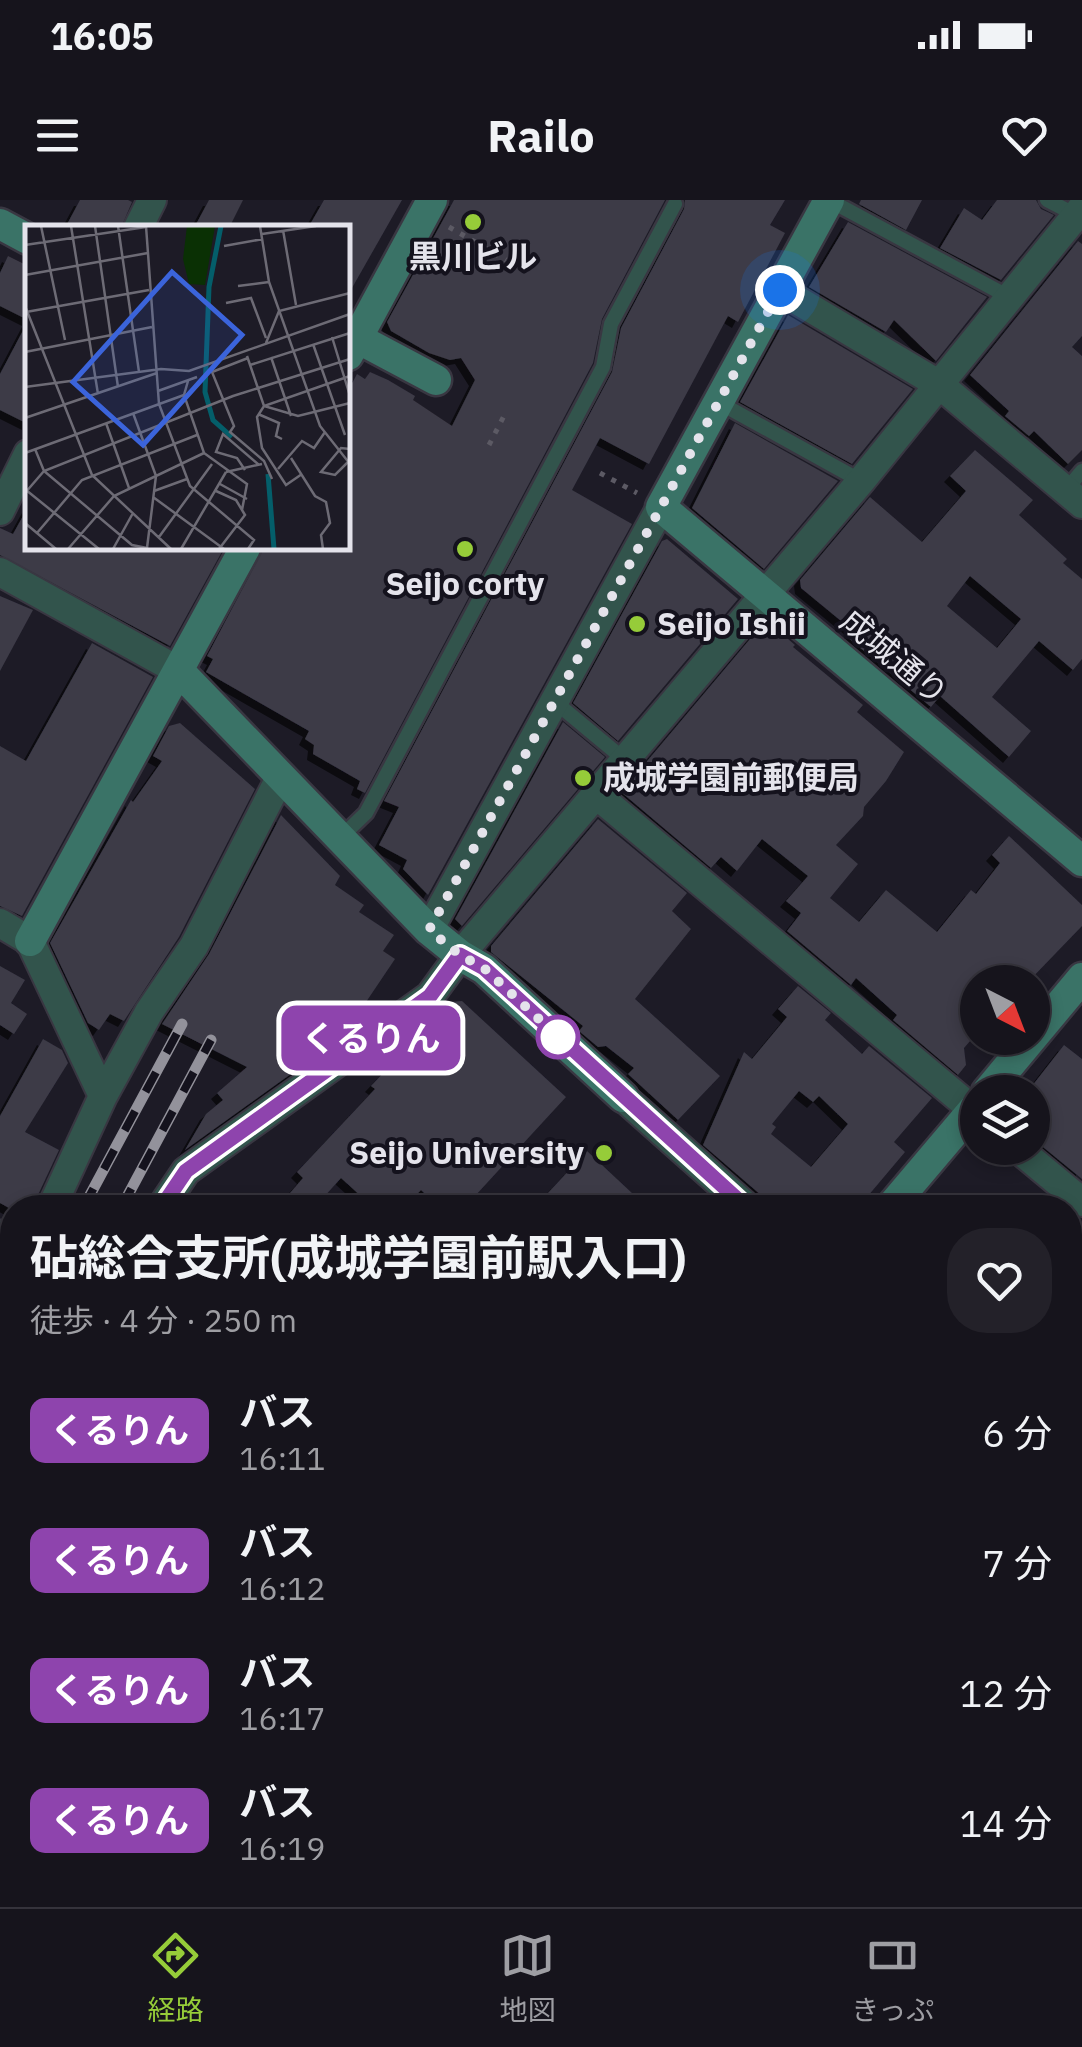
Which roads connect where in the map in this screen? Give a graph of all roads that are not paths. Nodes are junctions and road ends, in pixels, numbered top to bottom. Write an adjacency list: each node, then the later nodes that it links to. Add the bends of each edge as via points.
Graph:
1 (152, 200): 8 (street)
2 (829, 200): 10 (street); 11 (lane)
3 (1047, 200): 6 (lane)
4 (675, 204): 29 (lane, via 611,324 603,367 366,813)
5 (428, 207): 12 (street)
6 (1079, 212): 11 (street)
7 (0, 224): 9 (street)
8 (140, 225)
9 (25, 237)
10 (780, 290): 14 (street); 15 (street)
11 (1009, 297): 14 (street)
12 (352, 346): 13 (street)
13 (436, 380)
14 (940, 385): 17 (street); 18 (street)
15 (718, 402): 17 (lane); 19 (street)
16 (25, 460): 20 (street)
17 (860, 481): 23 (street)
18 (1077, 488)
19 (661, 507): 23 (street, 成城通り); 25 (street)
20 (0, 511)
21 (244, 550): 24 (street)
22 (0, 572): 24 (street)
23 (766, 594): 26 (street); 30 (street, 成城通り)
24 (179, 671): 27 (street); 33 (street)
25 (554, 701): 26 (lane); 32 (street)
26 (626, 761): 28 (street)
27 (280, 778): 29 (street); 38 (street, via 194,946)
28 (598, 796): 34 (street); 37 (street)
29 (339, 839): 32 (street)
30 (1082, 862)
31 (0, 923): 33 (street)
32 (429, 930): 34 (street)
33 (30, 941): 38 (street)
34 (460, 955): 39 (street, via 484,968); 43 (street, via 430,996 186,1171)
35 (1082, 978): 36 (street)
36 (1003, 1075)
37 (960, 1090)
38 (103, 1096): 42 (street)
39 (623, 1097): 44 (street)
40 (960, 1127): 45 (street)
41 (1037, 1165): 46 (street)
42 (57, 1195)
43 (170, 1195)
44 (733, 1195)
45 (901, 1195)
46 (1074, 1195)

